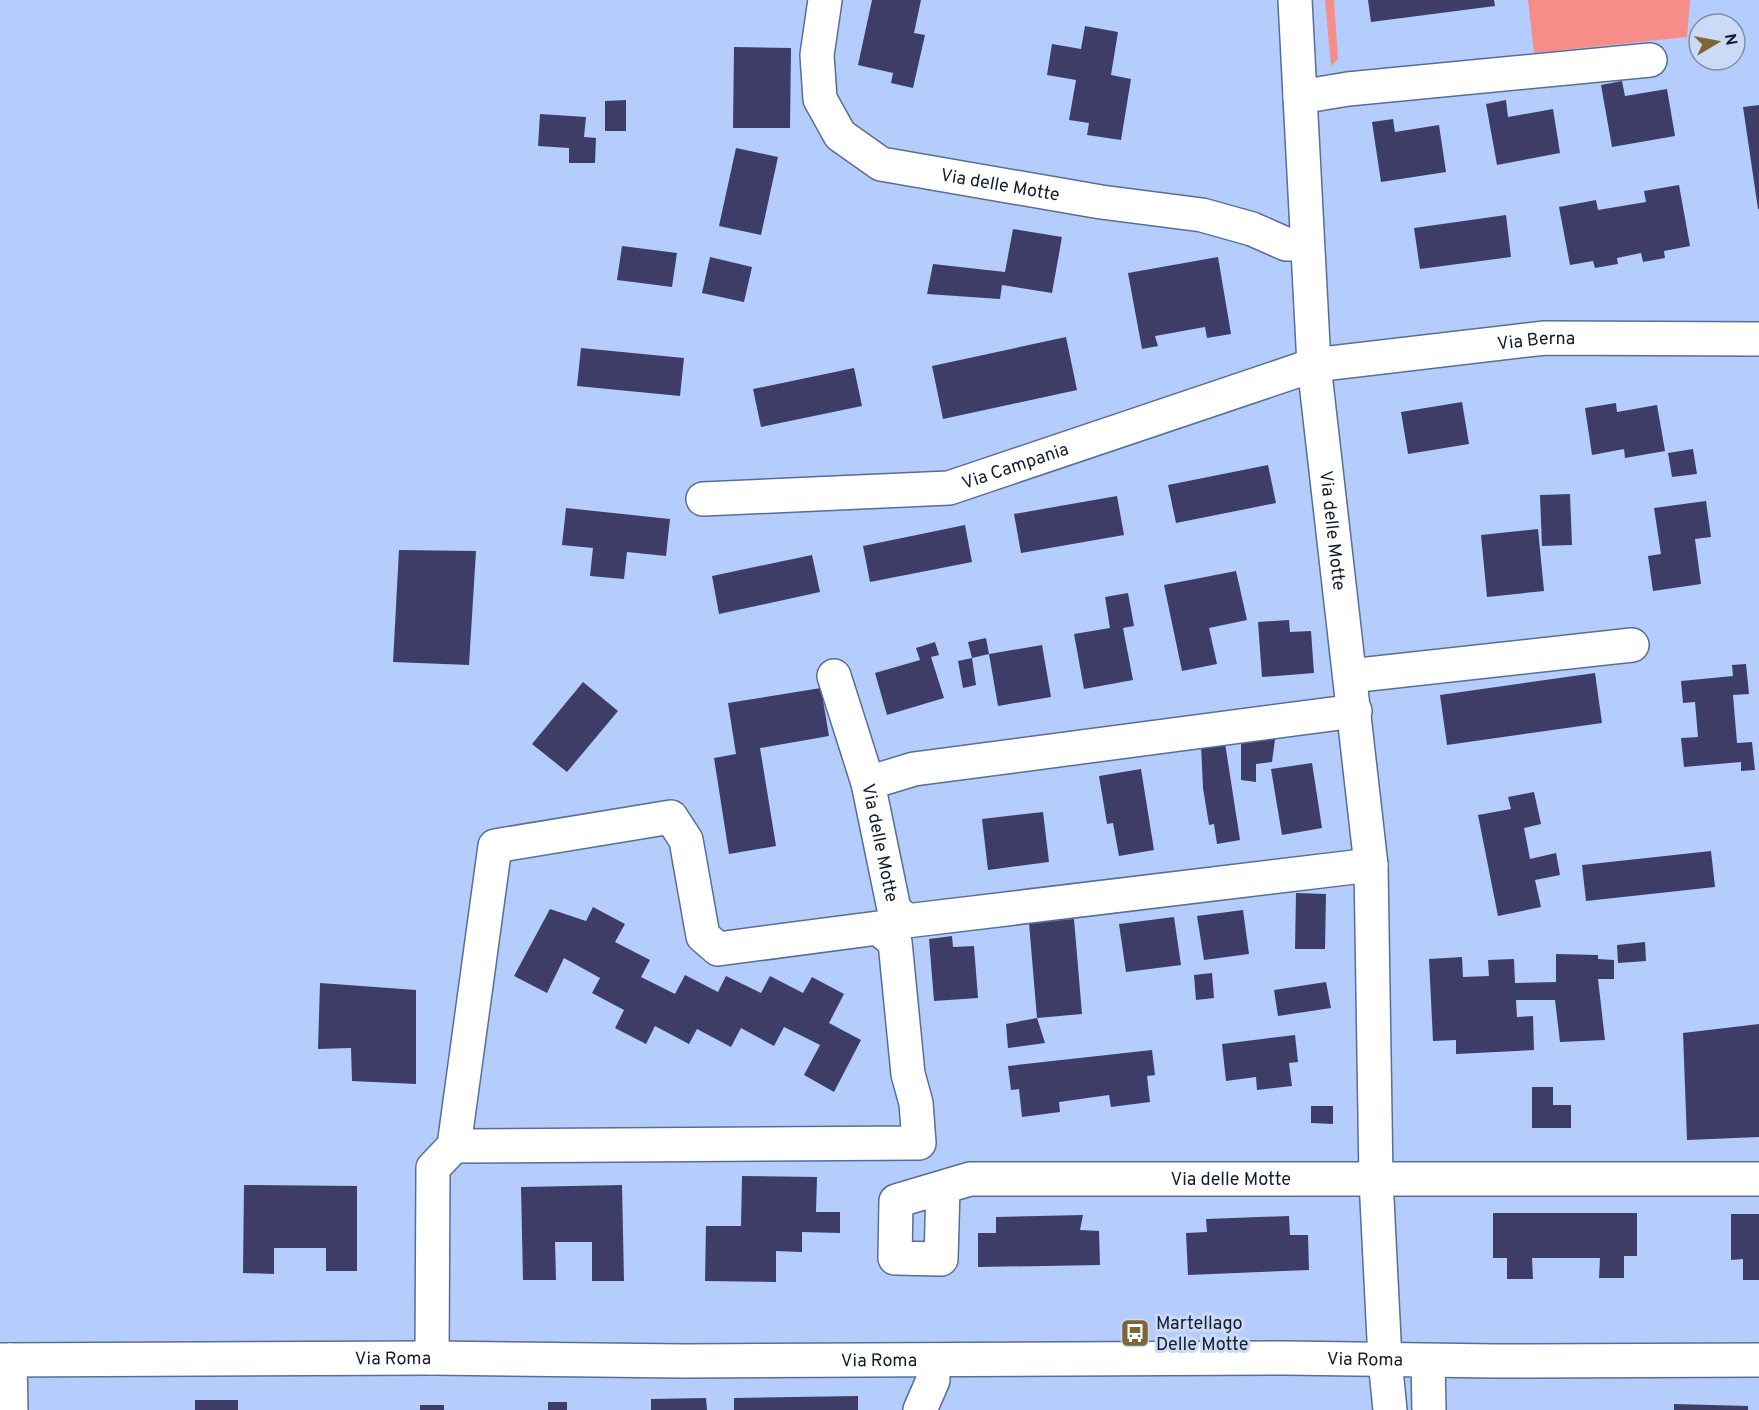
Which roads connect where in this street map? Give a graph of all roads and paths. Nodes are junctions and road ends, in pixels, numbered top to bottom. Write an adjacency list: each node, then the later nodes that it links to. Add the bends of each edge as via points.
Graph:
1 (825, 0): 5 (street, Via delle Motte, via 818,55 820,99 840,135 881,164 1101,202 1202,215 1286,243)
2 (1295, 0): 4 (street, Via delle Motte)
3 (1650, 60): 4 (street)
4 (1300, 97): 5 (street, Via delle Motte)
5 (1306, 244): 7 (street, Via delle Motte)
6 (1759, 339): 7 (street, Via Berna, via 1545,338)
7 (1314, 365): 8 (street, Via Campania, via 949,488); 11 (street, Via delle Motte)
8 (704, 499)
9 (1632, 645): 11 (street)
10 (834, 676): 13 (street)
11 (1350, 676): 12 (street, Via delle Motte)
12 (1355, 711): 13 (street, Via delle Motte, via 914,769); 14 (street, Via delle Motte)
13 (868, 783): 14 (street, Via delle Motte, via 894,909 906,921)
14 (1371, 865): 18 (street, Via delle Motte)
15 (458, 1113): 16 (street); 17 (street, via 470,1129); 17 (street, via 495,846 671,817 686,840 703,936 718,949 878,928 895,942 919,1143)
16 (454, 1146): 17 (street); 21 (street, via 432,1168)
17 (498, 1146)
18 (1376, 1179): 19 (street, Via delle Motte); 20 (street, Via delle Motte, via 970,1179); 24 (street, Via delle Motte)
19 (1759, 1179)
20 (943, 1188)
21 (432, 1358): 22 (street, Via Roma); 23 (street, Via Roma)
22 (5, 1360): 27 (street)
23 (933, 1360): 24 (street, Via Roma); 28 (street, via 933,1380)
24 (1385, 1360): 25 (street, Via Roma); 29 (street, Via delle Motte)
25 (1428, 1360): 26 (street, Via Roma); 30 (street)
26 (1759, 1360)
27 (11, 1410)
28 (920, 1410)
29 (1390, 1410)
30 (1429, 1410)

